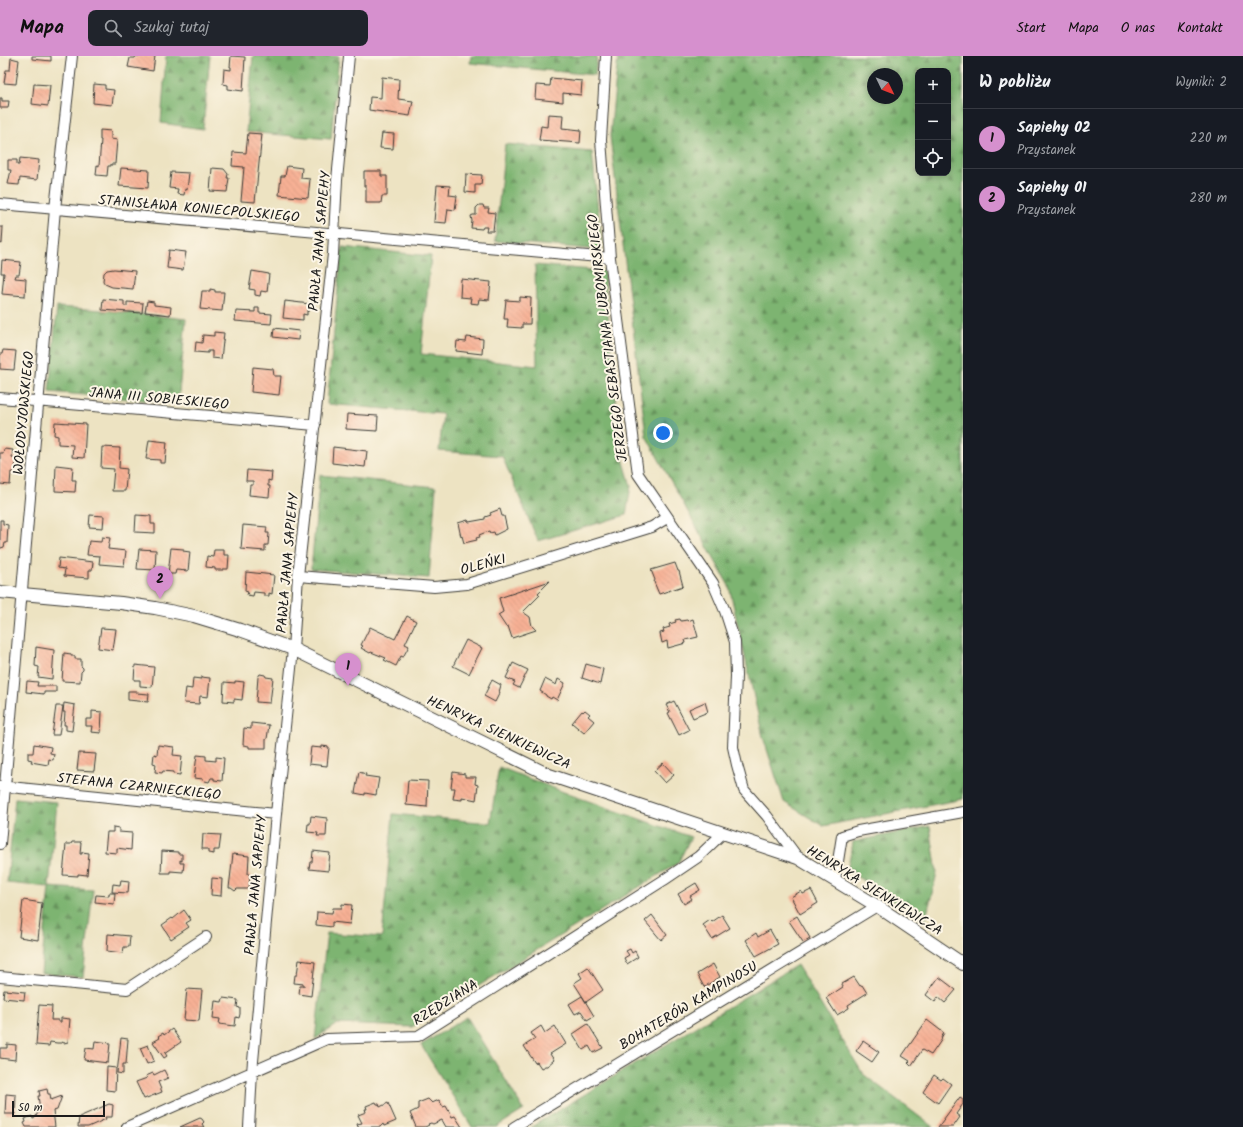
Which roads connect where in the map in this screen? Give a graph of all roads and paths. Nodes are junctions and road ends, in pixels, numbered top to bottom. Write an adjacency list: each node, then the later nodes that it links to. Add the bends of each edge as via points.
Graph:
1 (72, 56): 5 (street, WOŁODYJOWSKIEGO)
2 (349, 56): 6 (street, PAWŁA JANA SAPIEHY)
3 (606, 56): 7 (street, JERZEGO SEBASTIANA LUBOMIRSKIEGO, via 601,140)
4 (0, 204): 5 (street, STANISŁAWA KONIECPOLSKIEGO)
5 (55, 209): 6 (street, STANISŁAWA KONIECPOLSKIEGO); 9 (street, WOŁODYJOWSKIEGO)
6 (333, 233): 7 (street, STANISŁAWA KONIECPOLSKIEGO); 10 (street, PAWŁA JANA SAPIEHY)
7 (610, 258): 11 (street, JERZEGO SEBASTIANA LUBOMIRSKIEGO, via 638,474)
8 (0, 398): 9 (street, JANA III SOBIESKIEGO)
9 (39, 402): 10 (street, JANA III SOBIESKIEGO); 14 (street, WOŁODYJOWSKIEGO)
10 (315, 425): 12 (street, PAWŁA JANA SAPIEHY)
11 (666, 518): 12 (street, OLEŃKI, via 652,527 467,584 434,587); 21 (street, JERZEGO SEBASTIANA LUBOMIRSKIEGO, via 713,583 726,611 735,642 733,747 744,790)
12 (298, 576): 15 (street, PAWŁA JANA SAPIEHY)
13 (0, 592): 14 (street, HENRYKA SIENKIEWICZA)
14 (21, 594): 15 (street, HENRYKA SIENKIEWICZA, via 155,608 194,616); 16 (street, WOŁODYJOWSKIEGO)
15 (293, 649): 18 (street, PAWŁA JANA SAPIEHY); 19 (street, HENRYKA SIENKIEWICZA, via 549,775)
16 (2, 786): 18 (street, STEFANA CZARNIECKIEGO); 20 (street, WOŁODYJOWSKIEGO)
17 (963, 812): 22 (street, via 842,836)
18 (276, 814): 27 (street, PAWŁA JANA SAPIEHY)
19 (723, 833): 21 (street, HENRYKA SIENKIEWICZA); 27 (street, RZĘDZIANA, via 698,857 664,880 418,1036 328,1039)
20 (0, 844)
21 (798, 858): 22 (street, HENRYKA SIENKIEWICZA)
22 (835, 880): 23 (street, HENRYKA SIENKIEWICZA)
23 (877, 906): 25 (street, HENRYKA SIENKIEWICZA); 30 (street, BOHATERÓW KAMPINOSU)
24 (206, 937): 26 (street, via 127,989)
25 (963, 964)
26 (0, 977)
27 (252, 1072): 28 (street, RZĘDZIANA); 29 (street, PAWŁA JANA SAPIEHY)
28 (126, 1127)
29 (248, 1127)
30 (514, 1127)

